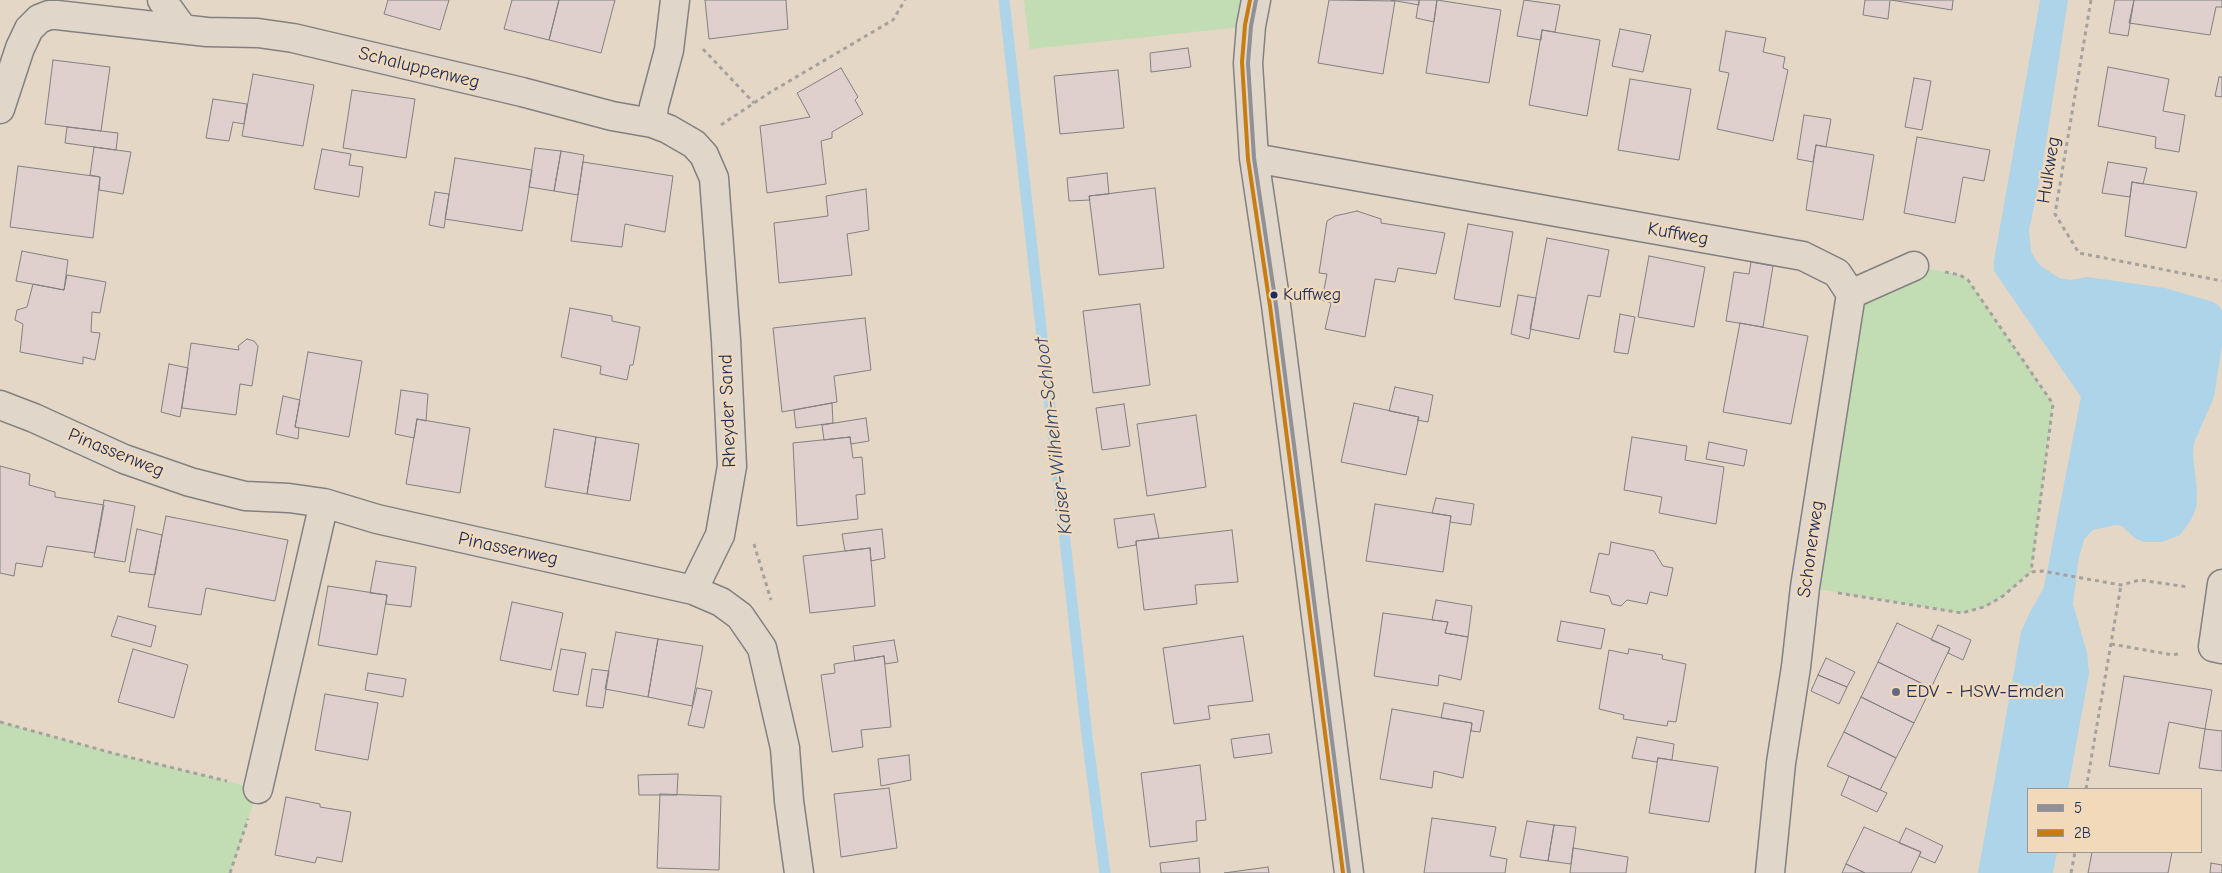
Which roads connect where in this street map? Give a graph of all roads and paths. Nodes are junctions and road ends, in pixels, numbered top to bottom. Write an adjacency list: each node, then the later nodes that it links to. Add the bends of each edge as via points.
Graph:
1 (162, 0): 6 (street)
2 (905, 0): 7 (path, via 893,20)
3 (1256, 0): 11 (street, via 1248,63)
4 (2091, 0): 13 (path, Hulkweg, via 2055,214 2079,254)
5 (674, 9): 7 (path); 9 (street, via 670,50)
6 (183, 29): 8 (street, Schaluppenweg, via 57,15 39,19 24,38); 9 (street, Schaluppenweg, via 293,38)
7 (754, 103): 10 (path, via 722,124)
8 (0, 109)
9 (652, 124): 10 (street, Rheyder Sand, via 685,138)
10 (700, 150): 22 (street, Rheyder Sand, via 714,178 717,195 732,466 720,535)
11 (1254, 158): 14 (street, Kuffweg, via 1802,256 1837,272); 32 (street)
12 (1914, 266): 14 (street); 18 (path, via 1960,275 1968,280 2053,404)
13 (2222, 282)
14 (1850, 294): 20 (street, Schonerweg)
15 (0, 405): 16 (street, Pinassenweg, via 124,459 190,482 245,496)
16 (324, 503): 22 (street, Pinassenweg, via 386,521); 28 (street)
17 (753, 541): 24 (path, via 775,612)
18 (2031, 572): 19 (path, via 2042,571); 20 (path, via 1984,608 1962,613)
19 (2121, 585): 21 (path, via 2140,580); 23 (path)
20 (1805, 587): 33 (street, Schonerweg)
21 (2221, 588): 25 (street)
22 (694, 590): 24 (street, via 721,602 740,616)
23 (2111, 644): 25 (path, via 2173,655); 27 (path)
24 (762, 648): 31 (street, via 786,748)
25 (2218, 648)
26 (0, 722): 28 (path)
27 (2086, 788)
28 (258, 789): 30 (path)
29 (2075, 853): 34 (path)
30 (230, 873)
31 (799, 873)
32 (1349, 873)
33 (1770, 873)
34 (2071, 873)

